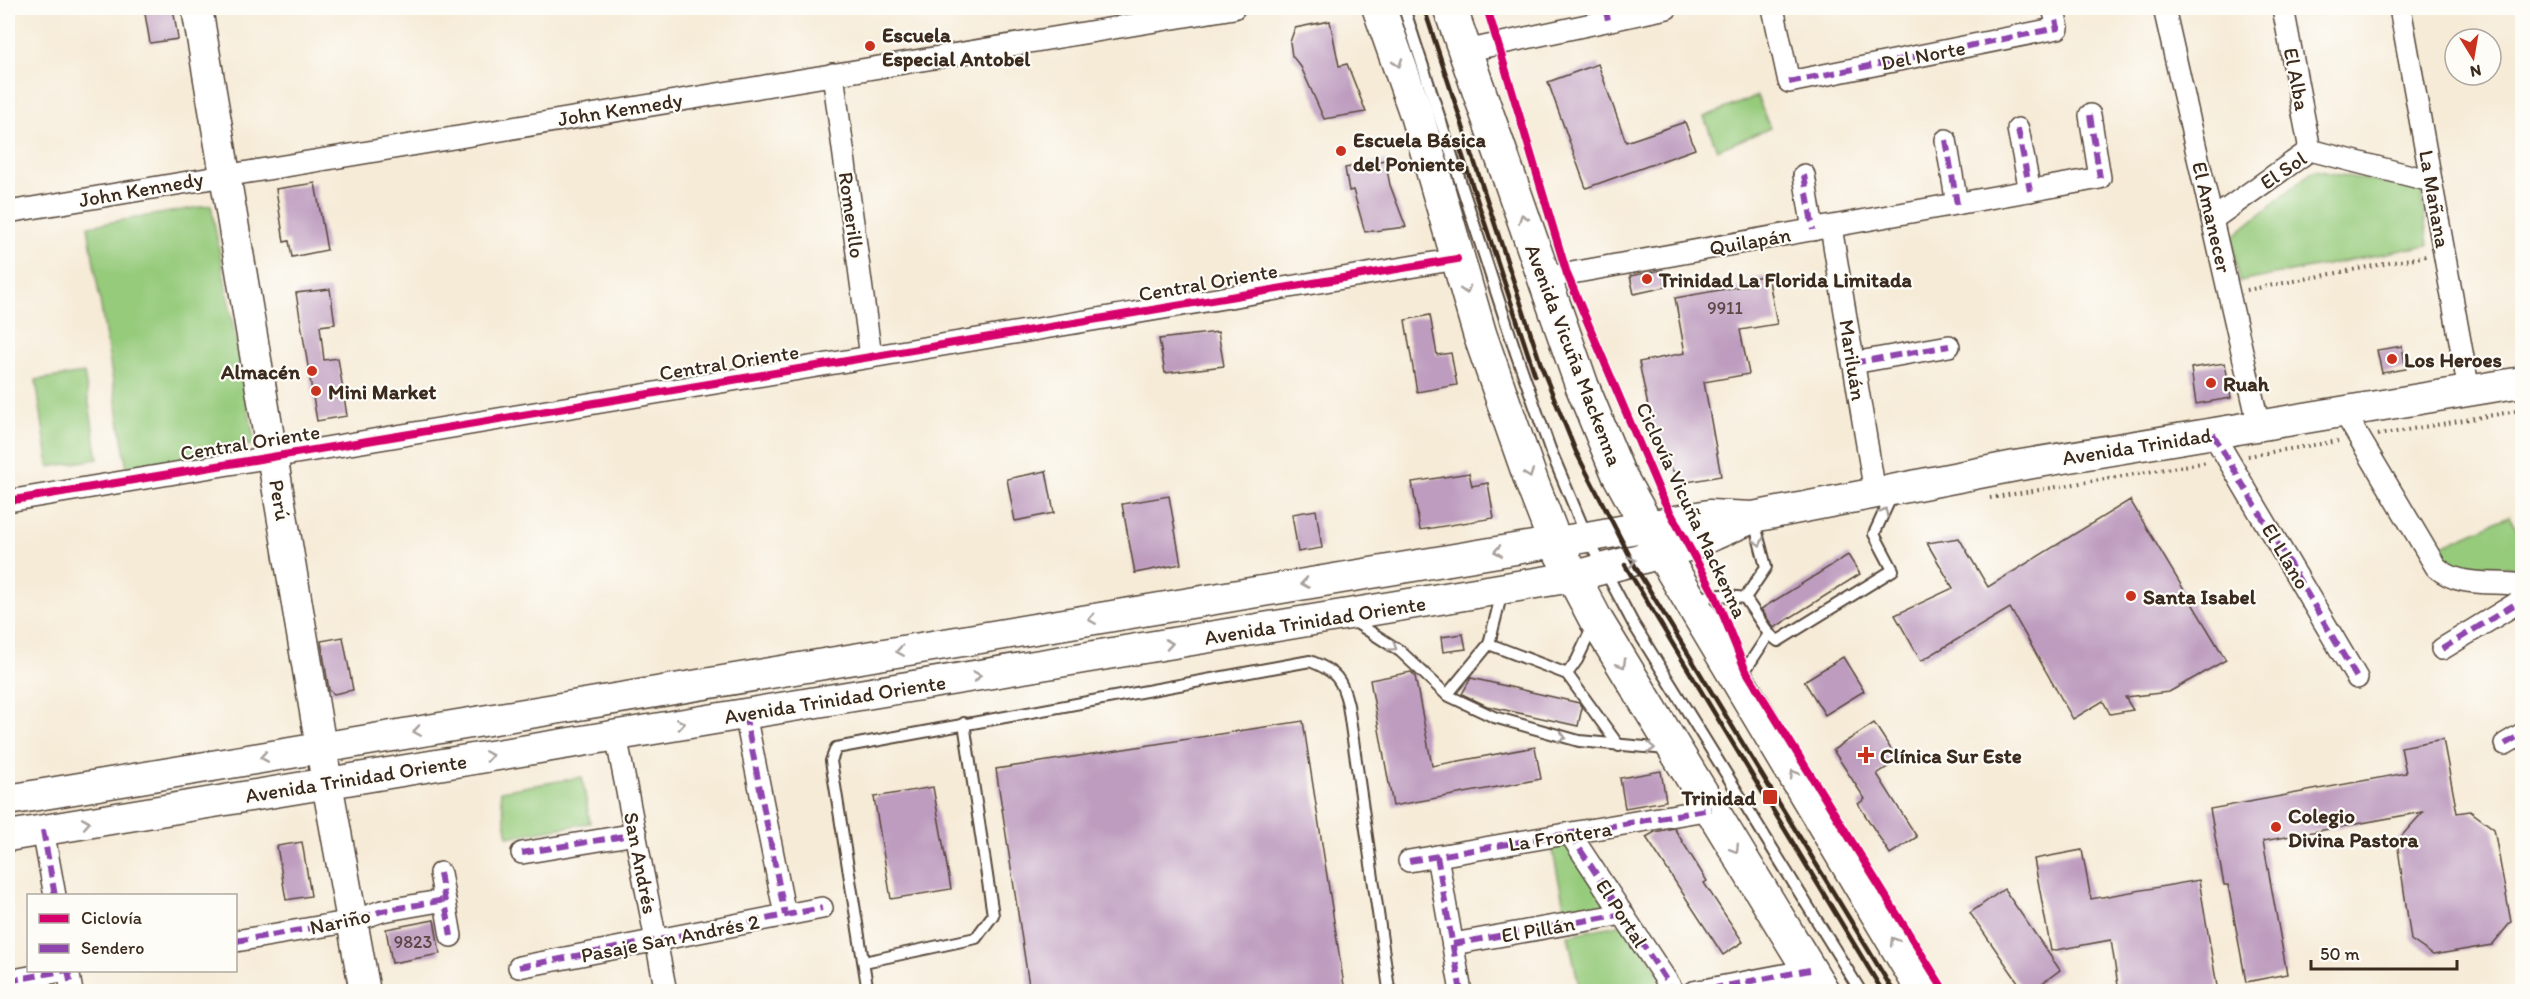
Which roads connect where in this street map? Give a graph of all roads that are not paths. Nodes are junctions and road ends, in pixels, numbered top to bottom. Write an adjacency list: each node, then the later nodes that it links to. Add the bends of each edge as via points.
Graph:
1 (197, 8): 19 (main road, Perú)
2 (1233, 8): 14 (street, John Kennedy)
3 (1379, 8): 27 (main road, one-way to 27, via 1416,113)
4 (1404, 8): 42 (lane, via 1550,449)
5 (1450, 8): 13 (main road, Avenida Vicuña Mackenna)
6 (1667, 8): 12 (street)
7 (1773, 8): 8 (street, Del Norte, via 1789,82 2058,28)
8 (2053, 8)
9 (2164, 8): 25 (street, El Amanecer)
10 (2283, 8): 18 (street, El Alba)
11 (2400, 8): 21 (street, La Mañana)
12 (1606, 14): 13 (street)
13 (1465, 51): 28 (main road, Avenida Vicuña Mackenna, one-way to 13)
14 (833, 74): 19 (street, John Kennedy); 30 (street, Romerillo)
15 (2090, 115): 22 (street, Quilapán, via 2100,178)
16 (2018, 129): 22 (street)
17 (1946, 140): 23 (street)
18 (2310, 150): 21 (street, El Sol); 25 (street, El Sol)
19 (225, 175): 24 (street, John Kennedy); 37 (main road, Perú)
20 (1803, 175): 26 (street, Mariluán)
21 (2431, 181): 33 (street, La Mañana)
22 (2030, 191): 23 (street, Quilapán)
23 (1957, 204): 26 (street, Quilapán)
24 (8, 212)
25 (2213, 219): 35 (street, El Amanecer)
26 (1822, 228): 28 (street, Quilapán); 31 (street, Mariluán)
27 (1456, 259): 30 (street, Central Oriente); 42 (main road, one-way to 42, via 1509,418)
28 (1544, 279): 41 (main road, Avenida Vicuña Mackenna, via 1598,427)
29 (1949, 346): 31 (street)
30 (871, 357): 37 (street, Central Oriente)
31 (1853, 363): 38 (street, Mariluán)
32 (2523, 382): 33 (main road, Avenida Trinidad)
33 (2469, 391): 34 (main road, Avenida Trinidad)
34 (2344, 412): 35 (main road, Avenida Trinidad); 45 (street, via 2436,567 2453,579)
35 (2259, 426): 36 (main road, Avenida Trinidad)
36 (2221, 446): 38 (main road, Avenida Trinidad); 56 (street, El Llano)
37 (272, 457): 39 (street, Central Oriente); 63 (main road, Perú)
38 (1885, 491): 40 (main road, Avenida Trinidad); 52 (lane, one-way to 38, via 1778,641 1893,570 1874,534)
39 (8, 501)
40 (1753, 517): 41 (main road, Avenida Trinidad, via 1709,515); 43 (main road, Avenida Trinidad); 47 (lane, one-way to 47, via 1766,567)
41 (1646, 525): 42 (main road, Avenida Trinidad Oriente); 43 (main road, Avenida Vicuña Mackenna)
42 (1571, 539): 44 (main road); 63 (main road, Avenida Trinidad Oriente, one-way to 63)
43 (1662, 553): 44 (main road, Avenida Trinidad Oriente, one-way to 43); 48 (main road, Avenida Vicuña Mackenna)
44 (1587, 573): 46 (main road, Avenida Trinidad Oriente); 51 (main road); 100 (lane, via 1634,625)
45 (2523, 585)
46 (1503, 589): 50 (main road, Avenida Trinidad Oriente); 53 (lane)
47 (1745, 598): 48 (lane, via 1721,595); 52 (lane)
48 (1689, 599): 57 (main road, Avenida Vicuña Mackenna)
49 (2523, 600): 54 (street)
50 (1344, 615): 58 (lane, one-way to 58, via 1400,651); 59 (main road, Avenida Trinidad Oriente, one-way to 50)
51 (1596, 621): 55 (lane); 64 (main road, one-way to 64)
52 (1769, 634): 57 (lane)
53 (1489, 644): 55 (lane); 58 (lane)
54 (2442, 649)
55 (1567, 674): 62 (lane)
56 (2357, 678)
57 (1739, 681): 101 (main road, Avenida Vicuña Mackenna, one-way to 57)
58 (1447, 695): 62 (lane, one-way to 62, via 1494,717 1579,741)
59 (745, 714): 61 (main road, Avenida Trinidad Oriente, one-way to 59); 80 (street)
60 (964, 723): 86 (lane, via 993,915 976,938); 86 (lane, via 836,748 831,761); 96 (lane, via 1310,661 1322,666 1342,681 1348,705)
61 (616, 735): 65 (main road, Avenida Trinidad Oriente, one-way to 61); 69 (street, San Andrés)
62 (1620, 746): 64 (lane, one-way to 64)
63 (321, 747): 65 (main road, Perú); 66 (main road, Avenida Trinidad Oriente, one-way to 66)
64 (1674, 749): 67 (main road)
65 (327, 783): 68 (main road, Avenida Trinidad Oriente, one-way to 65); 81 (main road, Perú)
66 (8, 800)
67 (1711, 809): 70 (street, La Frontera); 91 (main road, one-way to 91)
68 (43, 830): 71 (main road, Avenida Trinidad Oriente); 76 (street)
69 (636, 834): 72 (street); 83 (street, San Andrés)
70 (1570, 834): 73 (street, La Frontera); 79 (street, El Portal)
71 (8, 836)
72 (522, 853)
73 (1437, 856): 74 (street, La Frontera); 85 (street)
74 (1409, 861)
75 (440, 873): 77 (street)
76 (55, 894)
77 (445, 900): 81 (street, Nariño, via 382,911); 82 (street)
78 (822, 908): 80 (street, Pasaje San Andrés 2)
79 (1623, 914): 85 (street, El Pillán); 98 (street, El Portal)
80 (785, 915): 83 (street, Pasaje San Andrés 2)
81 (353, 921): 84 (street, Nariño); 93 (main road, Perú)
82 (451, 936)
83 (656, 940): 87 (street, Pasaje San Andrés 2); 94 (street, San Andrés)
84 (237, 941)
85 (1453, 944): 97 (street)
86 (864, 962): 95 (lane)
87 (519, 968)
88 (56, 972): 90 (street)
89 (67, 972): 92 (street)
90 (8, 981)
91 (1817, 981): 99 (street)
92 (72, 992)
93 (365, 992)
94 (666, 992)
95 (868, 992)
96 (1387, 992)
97 (1461, 992)
98 (1674, 992)
99 (1693, 992)
100 (1862, 992)
101 (1924, 992)

